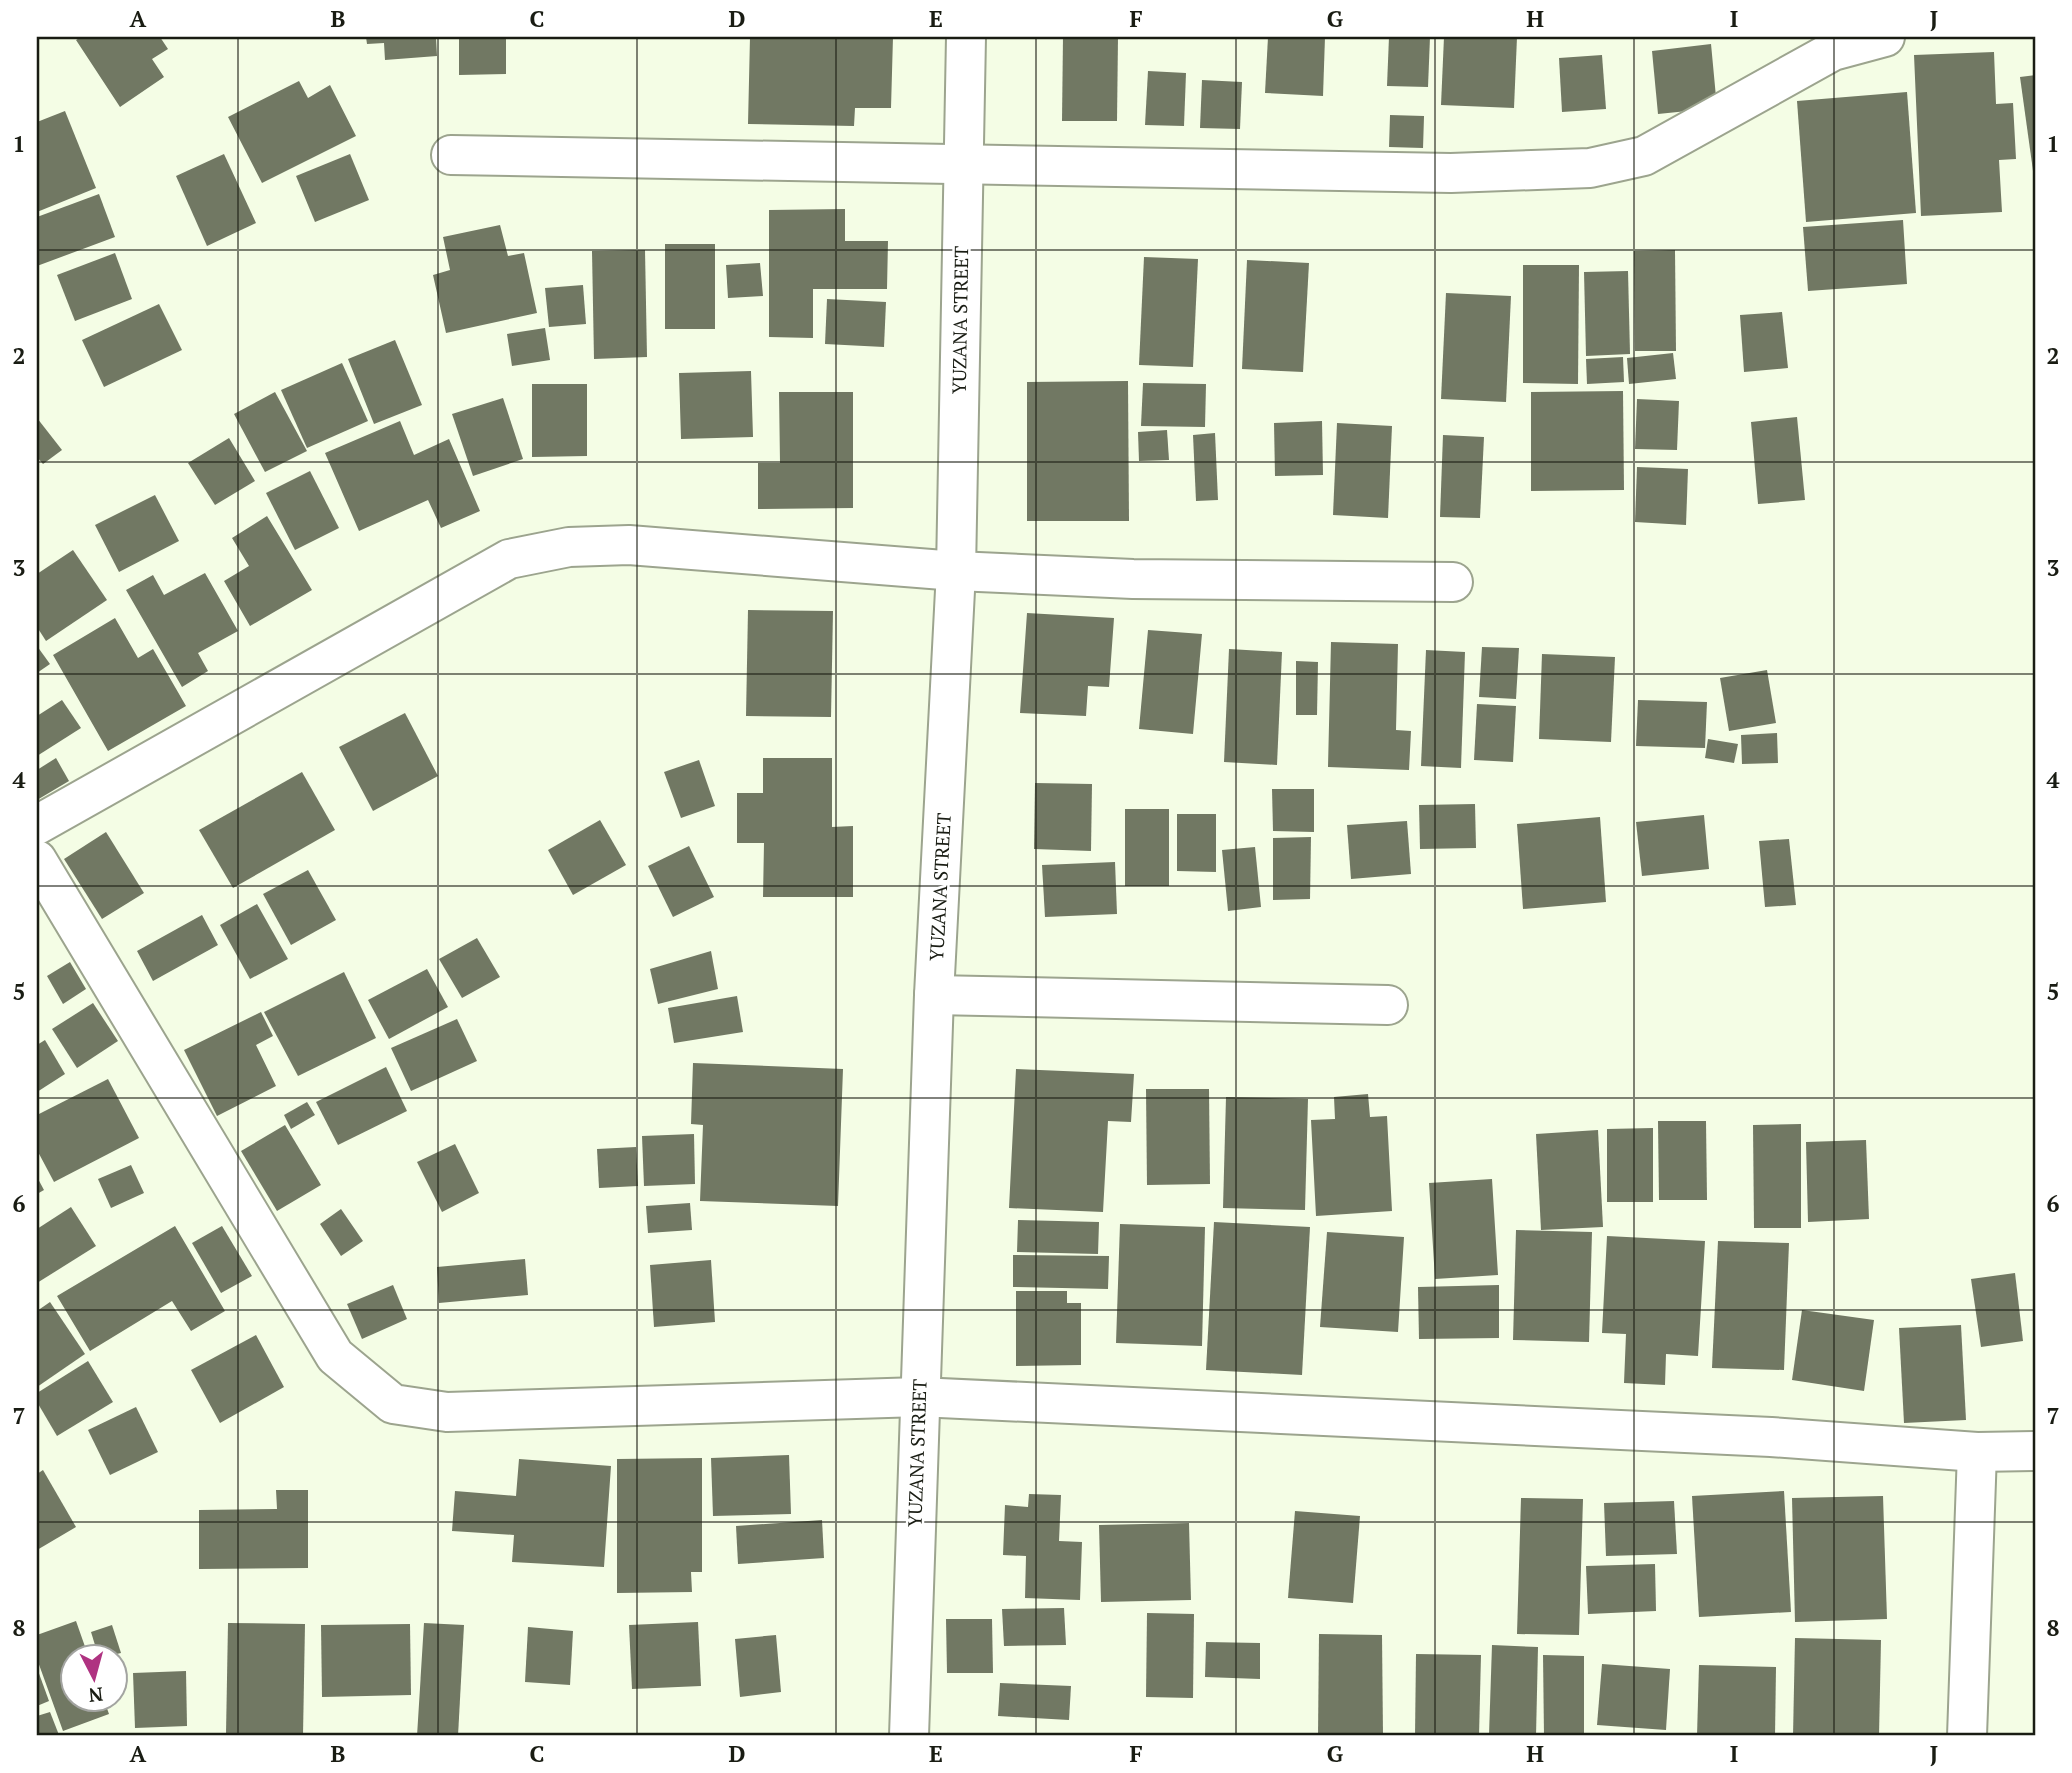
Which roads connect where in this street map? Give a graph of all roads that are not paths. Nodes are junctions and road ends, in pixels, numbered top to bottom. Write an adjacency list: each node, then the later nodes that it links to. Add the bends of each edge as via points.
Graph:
1 (966, 37): 4 (street, YUZANA STREET)
2 (1885, 37): 4 (street, via 1832,51 1644,156 1590,168 1451,173)
3 (451, 155): 4 (street)
4 (963, 164): 5 (street, YUZANA STREET)
5 (956, 571): 6 (street, via 1133,579); 7 (street, via 629,545 569,547 509,559); 9 (street, YUZANA STREET)
6 (1453, 582)
7 (37, 825)
8 (37, 860): 11 (street, via 335,1356 393,1404 447,1412)
9 (934, 995): 10 (street); 11 (street, YUZANA STREET)
10 (1388, 1005)
11 (919, 1397): 13 (street, via 1771,1437); 14 (street, YUZANA STREET)
12 (2035, 1451): 13 (street)
13 (1977, 1452): 15 (street)
14 (909, 1736)
15 (1968, 1736)

